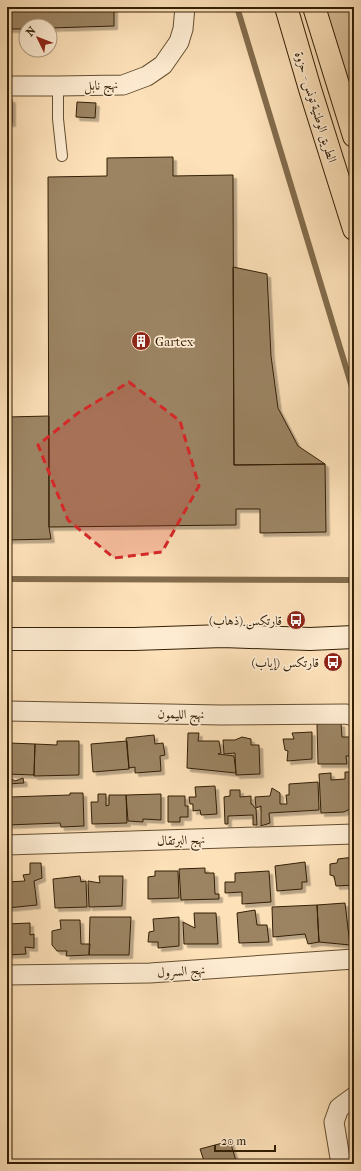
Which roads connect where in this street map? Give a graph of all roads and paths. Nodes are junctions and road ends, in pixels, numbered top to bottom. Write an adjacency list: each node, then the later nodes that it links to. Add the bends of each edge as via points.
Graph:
1 (185, 7): 5 (street, نهج نابل, via 179,42 163,65 147,76 123,85)
2 (286, 7): 8 (main road, الطريق الوطنية تونس - حزوة)
3 (314, 7): 6 (main road, الطريق الوطنية تونس - حزوة)
4 (7, 86): 5 (street, نهج نابل)
5 (58, 86): 7 (lane)
6 (354, 135)
7 (62, 156)
8 (354, 229)
9 (354, 637): 11 (street)
10 (7, 639): 11 (street, via 223,636)
11 (310, 639): 12 (street)
12 (354, 648)
13 (7, 711): 14 (street, نهج الليمون)
14 (354, 716)
15 (354, 834): 16 (street, نهج البرتقال)
16 (7, 846)
17 (354, 960): 18 (street, نهج السرول, via 150,973)
18 (7, 975)
19 (354, 1097): 20 (street, via 338,1108 334,1122)
20 (341, 1164)

